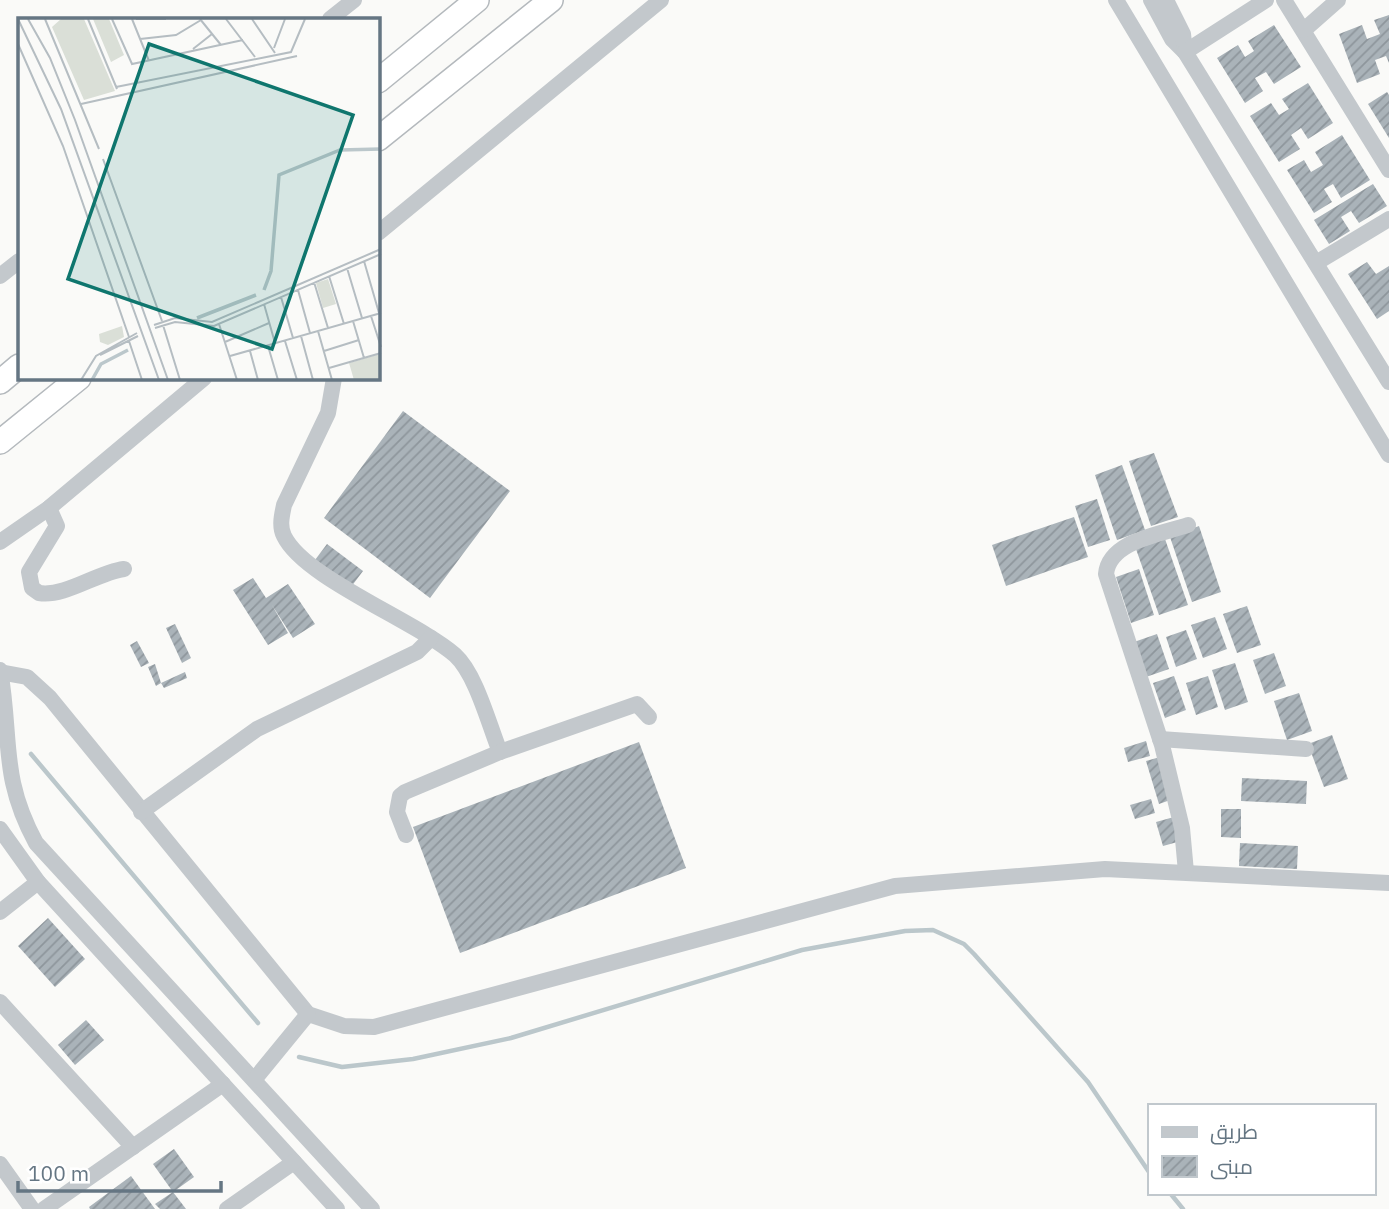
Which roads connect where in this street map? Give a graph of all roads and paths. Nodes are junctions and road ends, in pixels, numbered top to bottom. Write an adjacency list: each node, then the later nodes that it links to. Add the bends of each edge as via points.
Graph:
1 (354, 0): 11 (street)
2 (477, 0): 14 (highway)
3 (551, 0): 15 (highway)
4 (661, 0): 18 (street)
5 (1116, 0): 29 (street)
6 (1151, 0): 13 (street, via 1172,39)
7 (1166, 0): 13 (street, via 1183,34)
8 (1266, 0): 13 (street)
9 (1284, 0): 12 (street)
10 (1338, 0): 12 (street)
11 (331, 18)
12 (1304, 30): 16 (street)
13 (1185, 52): 20 (street)
14 (380, 79)
15 (380, 137)
16 (1389, 170)
17 (1389, 219): 20 (street)
18 (380, 231)
19 (18, 262): 21 (street)
20 (1316, 263): 27 (street)
21 (0, 276)
22 (18, 367): 26 (highway)
23 (77, 380): 28 (highway)
24 (202, 380): 30 (street)
25 (334, 380): 34 (street, via 328,413 284,505 282,530 300,555 353,593)
26 (0, 382)
27 (1389, 382)
28 (0, 442)
29 (1389, 455)
30 (49, 508): 32 (street); 33 (street, via 57,526 29,572 39,593 59,591)
31 (1188, 525): 37 (street, via 1136,542 1112,556 1107,565 1108,585)
32 (0, 542)
33 (124, 569)
34 (431, 638): 39 (street, via 467,670); 40 (street, via 417,652 257,729)
35 (0, 671): 40 (street, via 27,677 50,698); 49 (street, via 7,769 28,829 46,855)
36 (649, 717): 39 (street, via 637,704)
37 (1160, 739): 38 (street); 43 (street, via 1187,852)
38 (1306, 749)
39 (500, 752): 42 (street, via 400,796 397,812)
40 (141, 812): 48 (street)
41 (0, 829): 44 (street)
42 (406, 835)
43 (1186, 872): 45 (street); 48 (street, via 1105,869 895,886 374,1027 344,1026)
44 (38, 882): 46 (street); 50 (street)
45 (1389, 883)
46 (0, 912)
47 (0, 1002): 51 (street)
48 (308, 1014): 49 (street)
49 (254, 1080): 59 (street)
50 (223, 1084): 51 (street); 52 (street)
51 (133, 1147): 56 (street)
52 (294, 1162): 57 (street); 58 (street)
53 (0, 1164): 54 (street)
54 (5, 1183): 55 (street)
55 (32, 1209)
56 (44, 1209)
57 (227, 1209)
58 (337, 1209)
59 (372, 1209)

